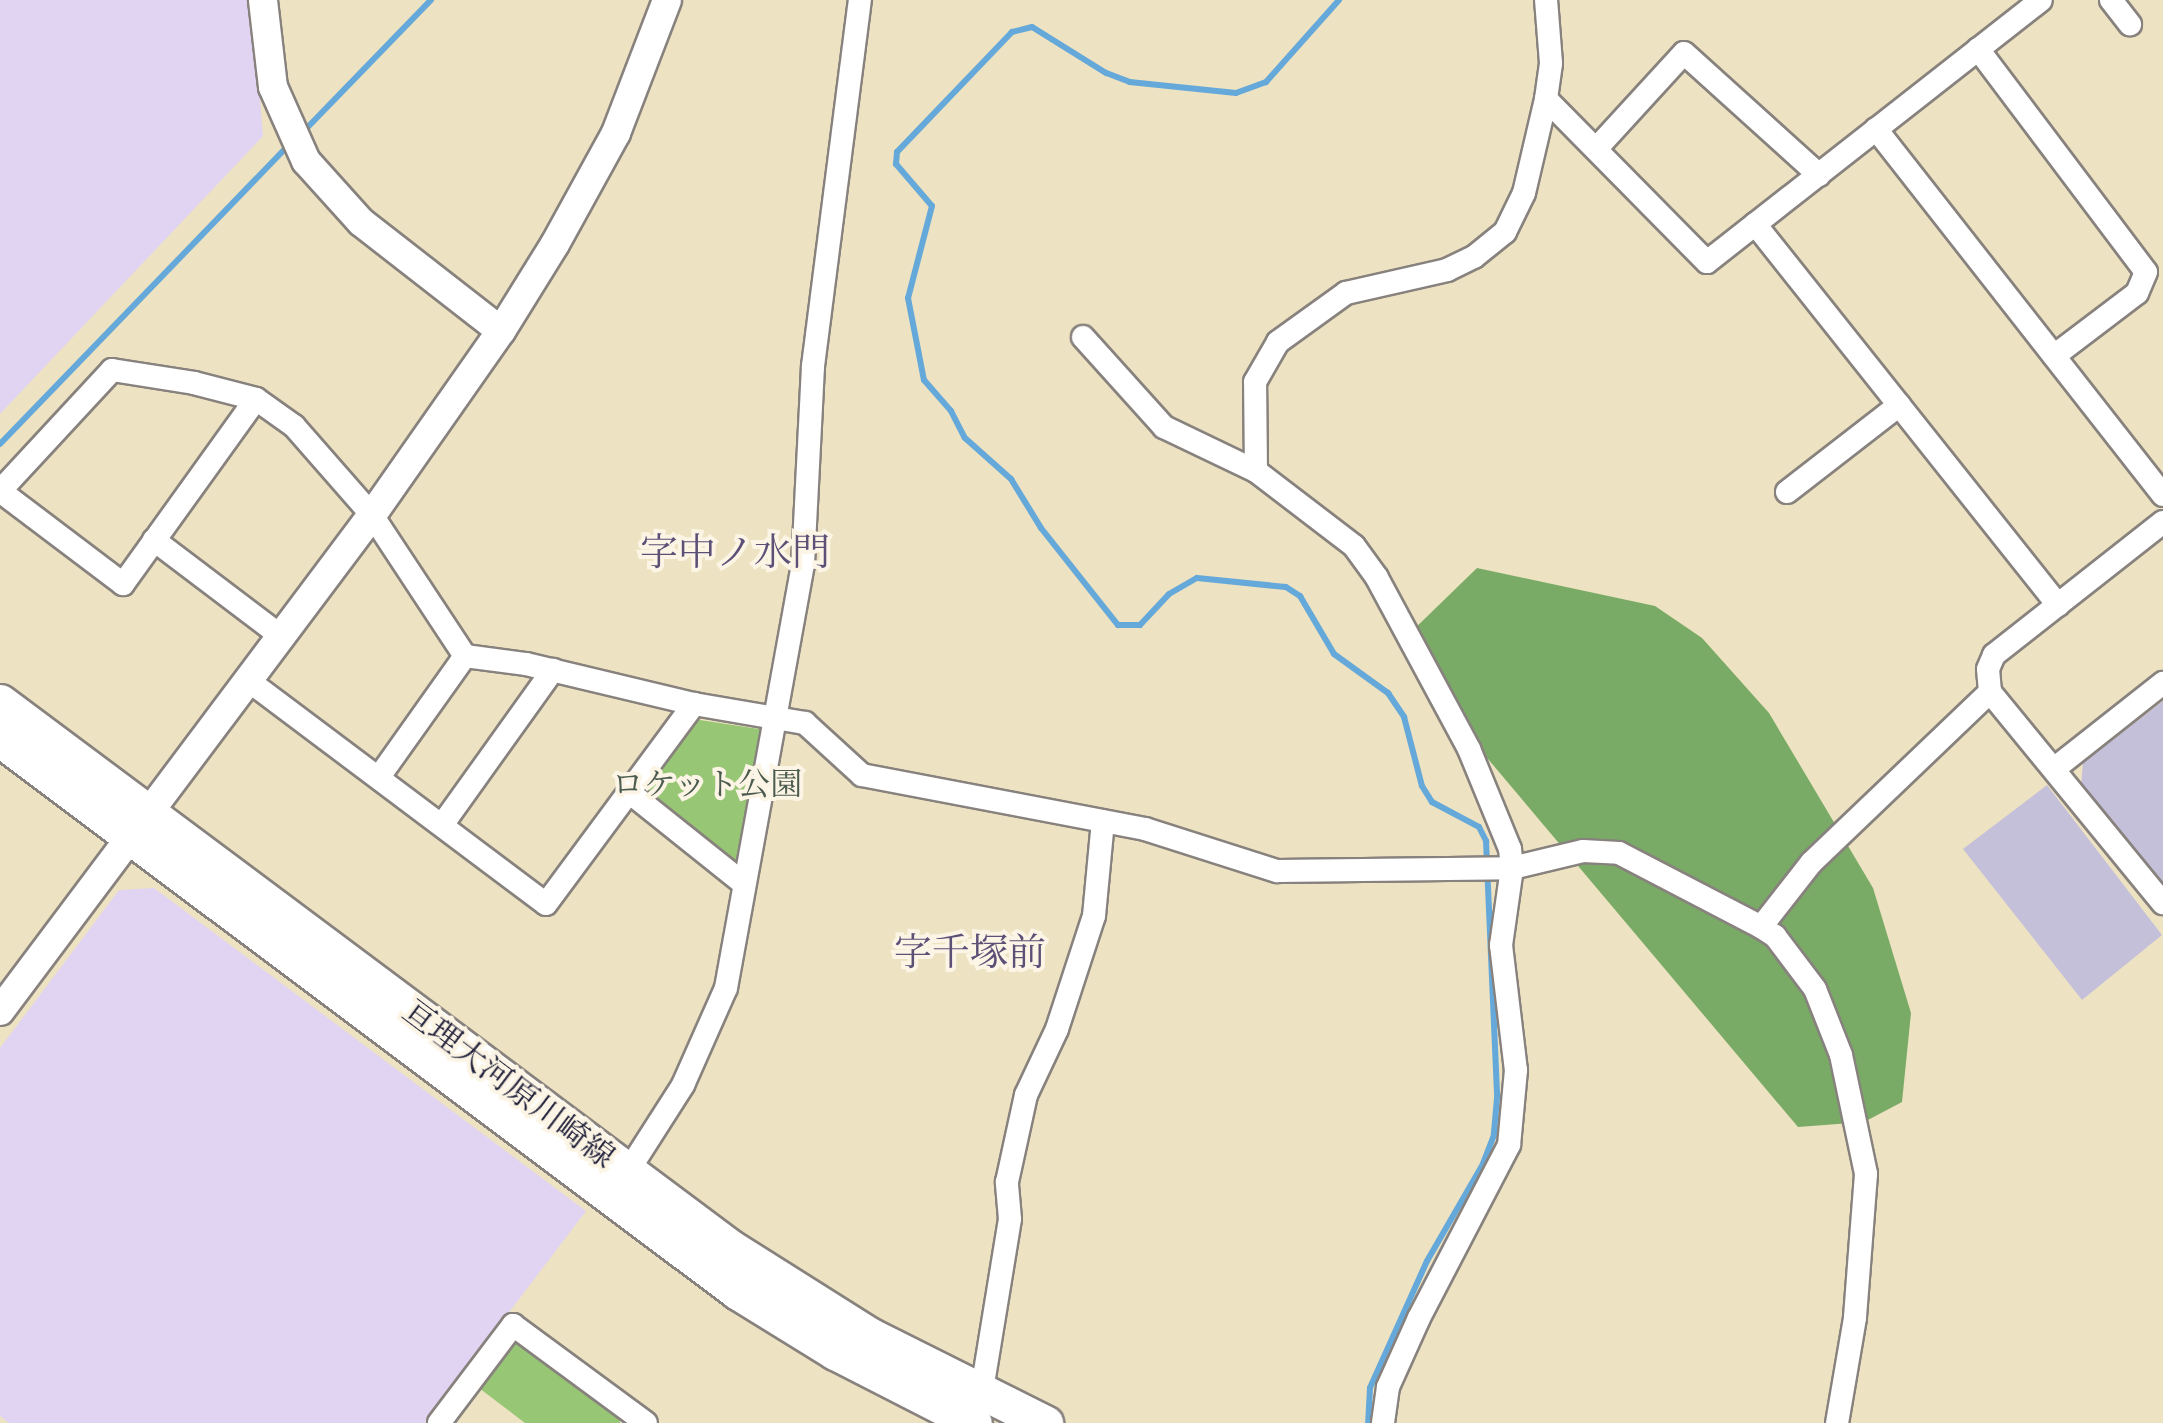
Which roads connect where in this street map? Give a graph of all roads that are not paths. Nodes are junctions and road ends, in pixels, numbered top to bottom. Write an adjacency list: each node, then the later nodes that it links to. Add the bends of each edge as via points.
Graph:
1 (263, 0): 14 (street, via 273,87 306,161 361,222)
2 (668, 0): 14 (street, via 616,133)
3 (860, 0): 34 (street, via 813,366 803,564)
4 (1546, 0): 9 (street)
5 (2111, 0): 7 (street)
6 (2037, 2): 8 (street)
7 (2130, 24)
8 (1978, 49): 10 (street); 16 (street, via 2146,272 2137,293)
9 (1546, 99): 11 (street); 19 (street, via 1524,192 1505,232 1447,270 1346,293 1278,342 1254,382)
10 (1876, 129): 12 (street); 16 (street)
11 (1596, 149): 12 (street, via 1684,53); 13 (street, via 1708,262)
12 (1819, 174): 13 (street)
13 (1755, 224): 18 (street)
14 (500, 330): 22 (street)
15 (1083, 337): 19 (street, via 1164,426)
16 (2054, 356): 21 (street)
17 (256, 400): 22 (street, via 294,426); 24 (street); 24 (street, via 112,370 0,491 123,584)
18 (1899, 405): 20 (street); 25 (street)
19 (1256, 472): 42 (street, via 1342,535 1377,578 1469,749 1510,849)
20 (1787, 492)
21 (2163, 496)
22 (372, 515): 26 (street); 27 (street)
23 (2163, 522): 25 (street)
24 (154, 540): 26 (street)
25 (2058, 605): 31 (street, via 1994,655)
26 (282, 636): 29 (street)
27 (466, 656): 28 (street); 37 (street)
28 (553, 670): 33 (street); 41 (street)
29 (249, 681): 37 (street); 40 (street)
30 (2163, 683): 36 (street)
31 (1990, 692): 36 (street); 45 (street, via 1811,863)
32 (0, 702): 40 (main road, 亘理大河原川崎線)
33 (694, 704): 34 (street); 38 (street)
34 (776, 718): 39 (street, via 805,723 862,774); 43 (street)
35 (0, 739): 40 (main road, 亘理大河原川崎線)
36 (2054, 769): 44 (street)
37 (379, 777): 41 (street)
38 (629, 792): 41 (street, via 546,904); 43 (street)
39 (1104, 821): 42 (street, via 1277,872); 48 (street, via 1094,916 1057,1029 1026,1095 1006,1182 1010,1219)
40 (140, 824): 46 (street); 47 (main road, 亘理大河原川崎線)
41 (442, 825)
42 (1504, 868): 45 (street, via 1582,851 1619,853); 52 (street, via 1501,946 1516,1070 1509,1145 1419,1318 1388,1387)
43 (744, 883): 47 (street, via 726,988 682,1085)
44 (2163, 903)
45 (1761, 926): 53 (street, via 1815,989 1841,1055 1866,1174 1855,1318)
46 (0, 1010)
47 (618, 1185): 48 (main road, 亘理大河原川崎線, via 791,1326)
48 (978, 1407): 49 (main road, 亘理大河原川崎線)
49 (1029, 1419)
50 (641, 1422): 51 (street, via 513,1325)
51 (439, 1423)
52 (1383, 1423)
53 (1837, 1423)

